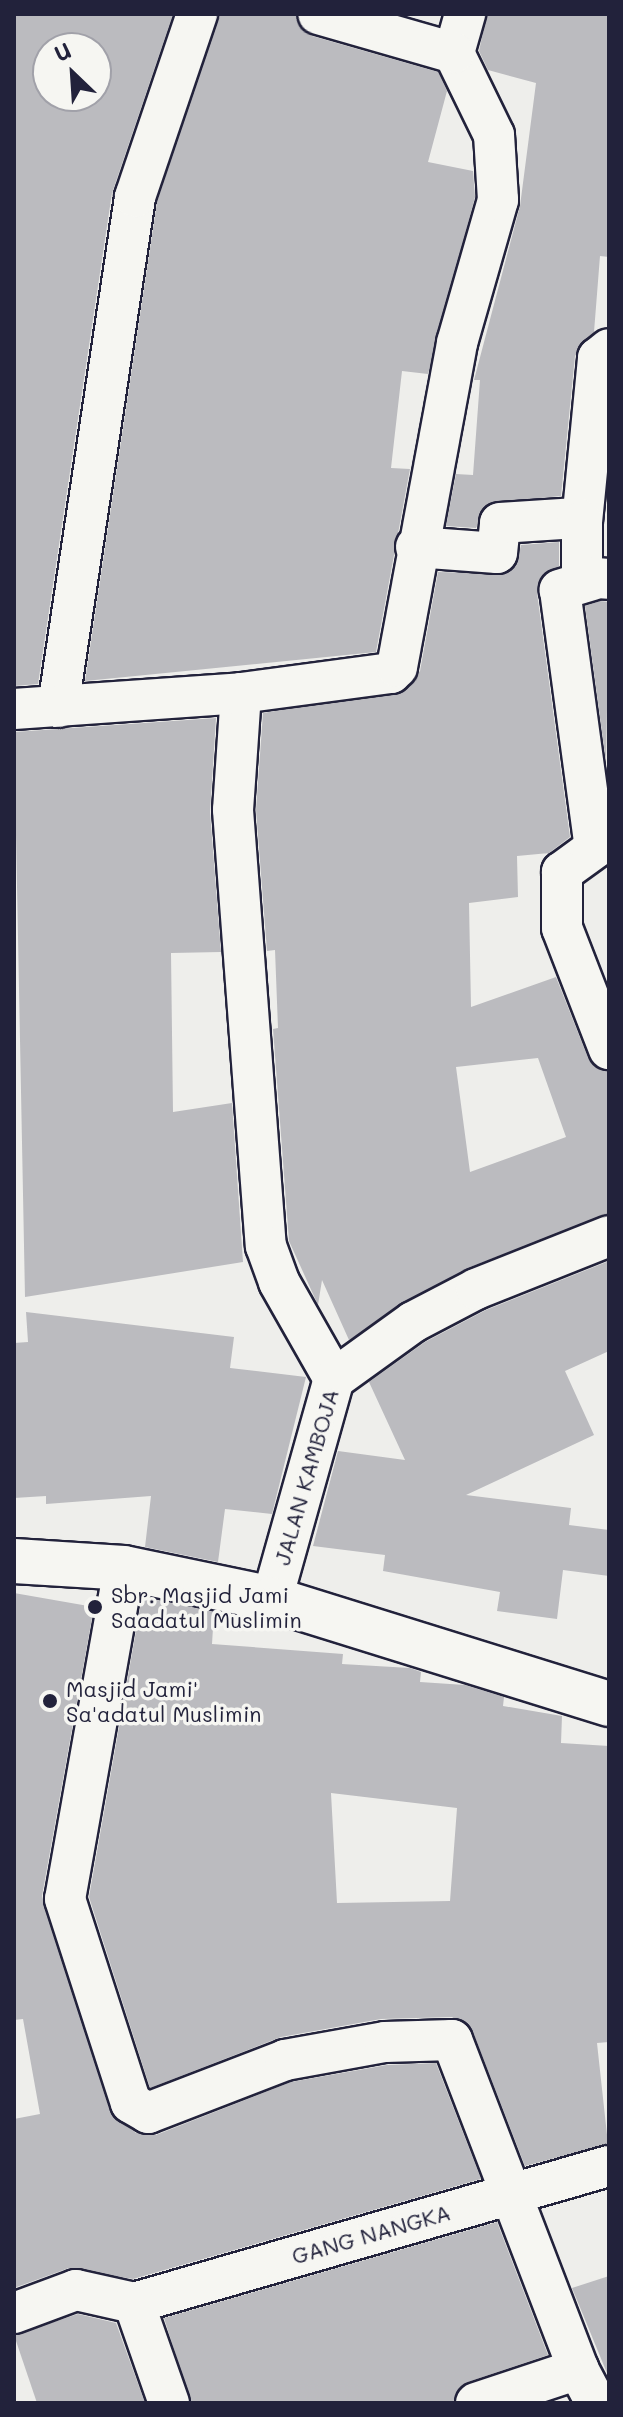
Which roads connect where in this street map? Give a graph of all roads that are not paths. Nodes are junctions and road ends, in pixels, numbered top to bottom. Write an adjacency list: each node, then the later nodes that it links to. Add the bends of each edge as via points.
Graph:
1 (197, 14): 10 (street, via 135,197)
2 (318, 14): 4 (street)
3 (465, 14): 4 (street)
4 (454, 53): 7 (street, via 494,135 498,200 457,343)
5 (609, 349): 6 (street, via 598,358)
6 (582, 522): 7 (street, via 500,523 497,553); 8 (street, via 582,577)
7 (416, 547): 9 (street, via 394,671)
8 (600, 580): 12 (street, via 560,590 595,848 562,872 562,928)
9 (241, 693): 10 (street); 14 (street, via 233,810 266,1246 279,1282)
10 (58, 707): 11 (street)
11 (14, 709)
12 (609, 1049)
13 (609, 1236): 14 (street, JALAN KAMBOJA, via 476,1289 413,1322)
14 (334, 1379): 17 (street, JALAN KAMBOJA)
15 (14, 1561): 16 (street)
16 (124, 1568): 17 (street); 20 (street, via 65,1899 131,2103 148,2113 285,2060 444,2038 456,2046 469,2078)
17 (272, 1599): 18 (street)
18 (609, 1704)
19 (609, 2166): 20 (street, GANG NANGKA)
20 (506, 2194): 21 (street, GANG NANGKA); 23 (street, via 557,2302)
21 (134, 2303): 22 (street, via 74,2290); 24 (street)
22 (14, 2313)
23 (587, 2386): 25 (street)
24 (169, 2403)
25 (476, 2403)

